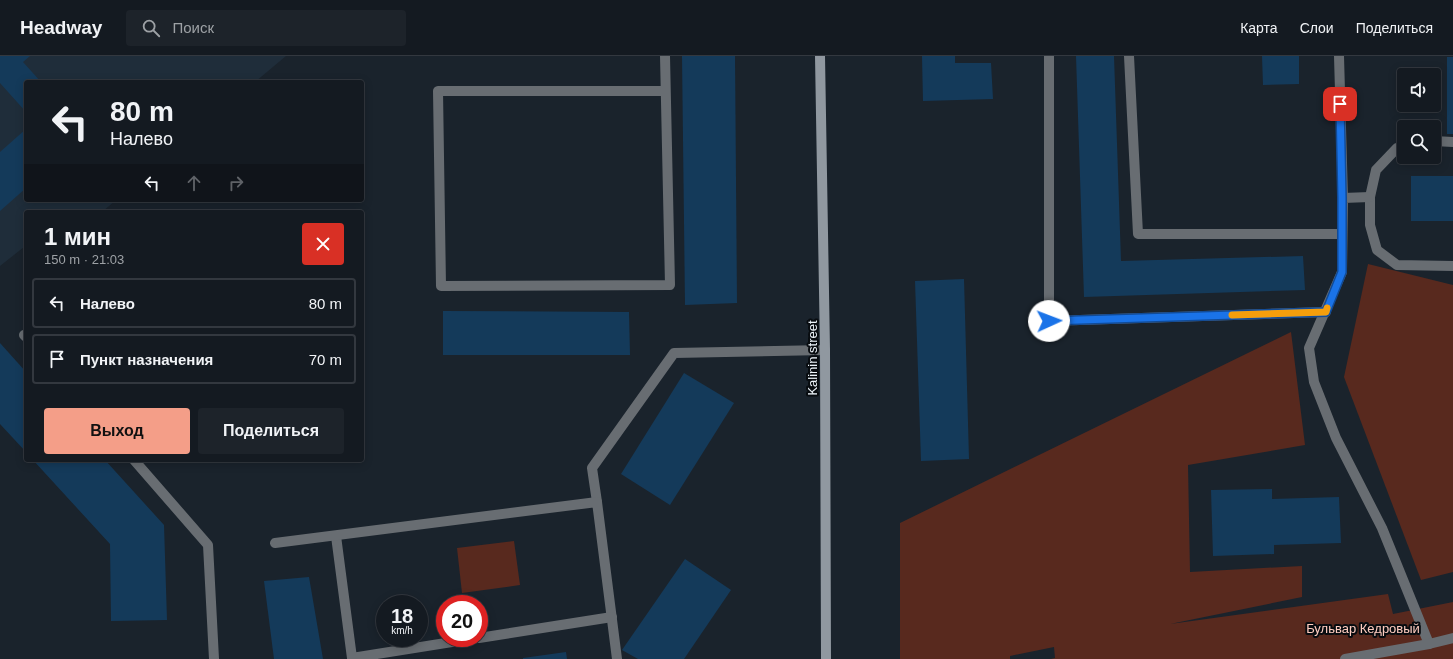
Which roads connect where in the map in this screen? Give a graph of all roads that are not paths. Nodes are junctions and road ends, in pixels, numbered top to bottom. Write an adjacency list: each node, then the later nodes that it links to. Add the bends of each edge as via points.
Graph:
1 (665, 56): 6 (lane)
2 (820, 56): 15 (main road, Kalinin street)
3 (1049, 56): 14 (lane, via 1049,321)
4 (1130, 56): 12 (lane, via 1138,234)
5 (1339, 56): 11 (lane)
6 (666, 91): 6 (lane, via 670,285 441,286 438,91)
7 (1441, 141): 8 (lane)
8 (1453, 142)
9 (1397, 148): 10 (lane, via 1376,170)
10 (1370, 197): 11 (lane); 13 (lane, via 1370,225 1377,250 1397,265)
11 (1342, 198): 12 (lane)
12 (1342, 234): 14 (lane, via 1342,272)
13 (1453, 266)
14 (1326, 312): 23 (lane, via 1310,348 1314,382 1336,438 1382,528)
15 (825, 350): 17 (lane, via 674,353 592,468); 27 (main road, Kalinin street)
16 (136, 462): 25 (lane, via 208,545)
17 (597, 502): 18 (lane); 20 (lane)
18 (336, 536): 19 (lane); 24 (lane, via 352,658)
19 (275, 543)
20 (612, 617): 21 (lane); 26 (lane)
21 (488, 636)
22 (1453, 638): 23 (lane)
23 (1429, 644): 28 (lane)
24 (436, 645)
25 (214, 659)
26 (617, 659)
27 (826, 659)
28 (1345, 659)

